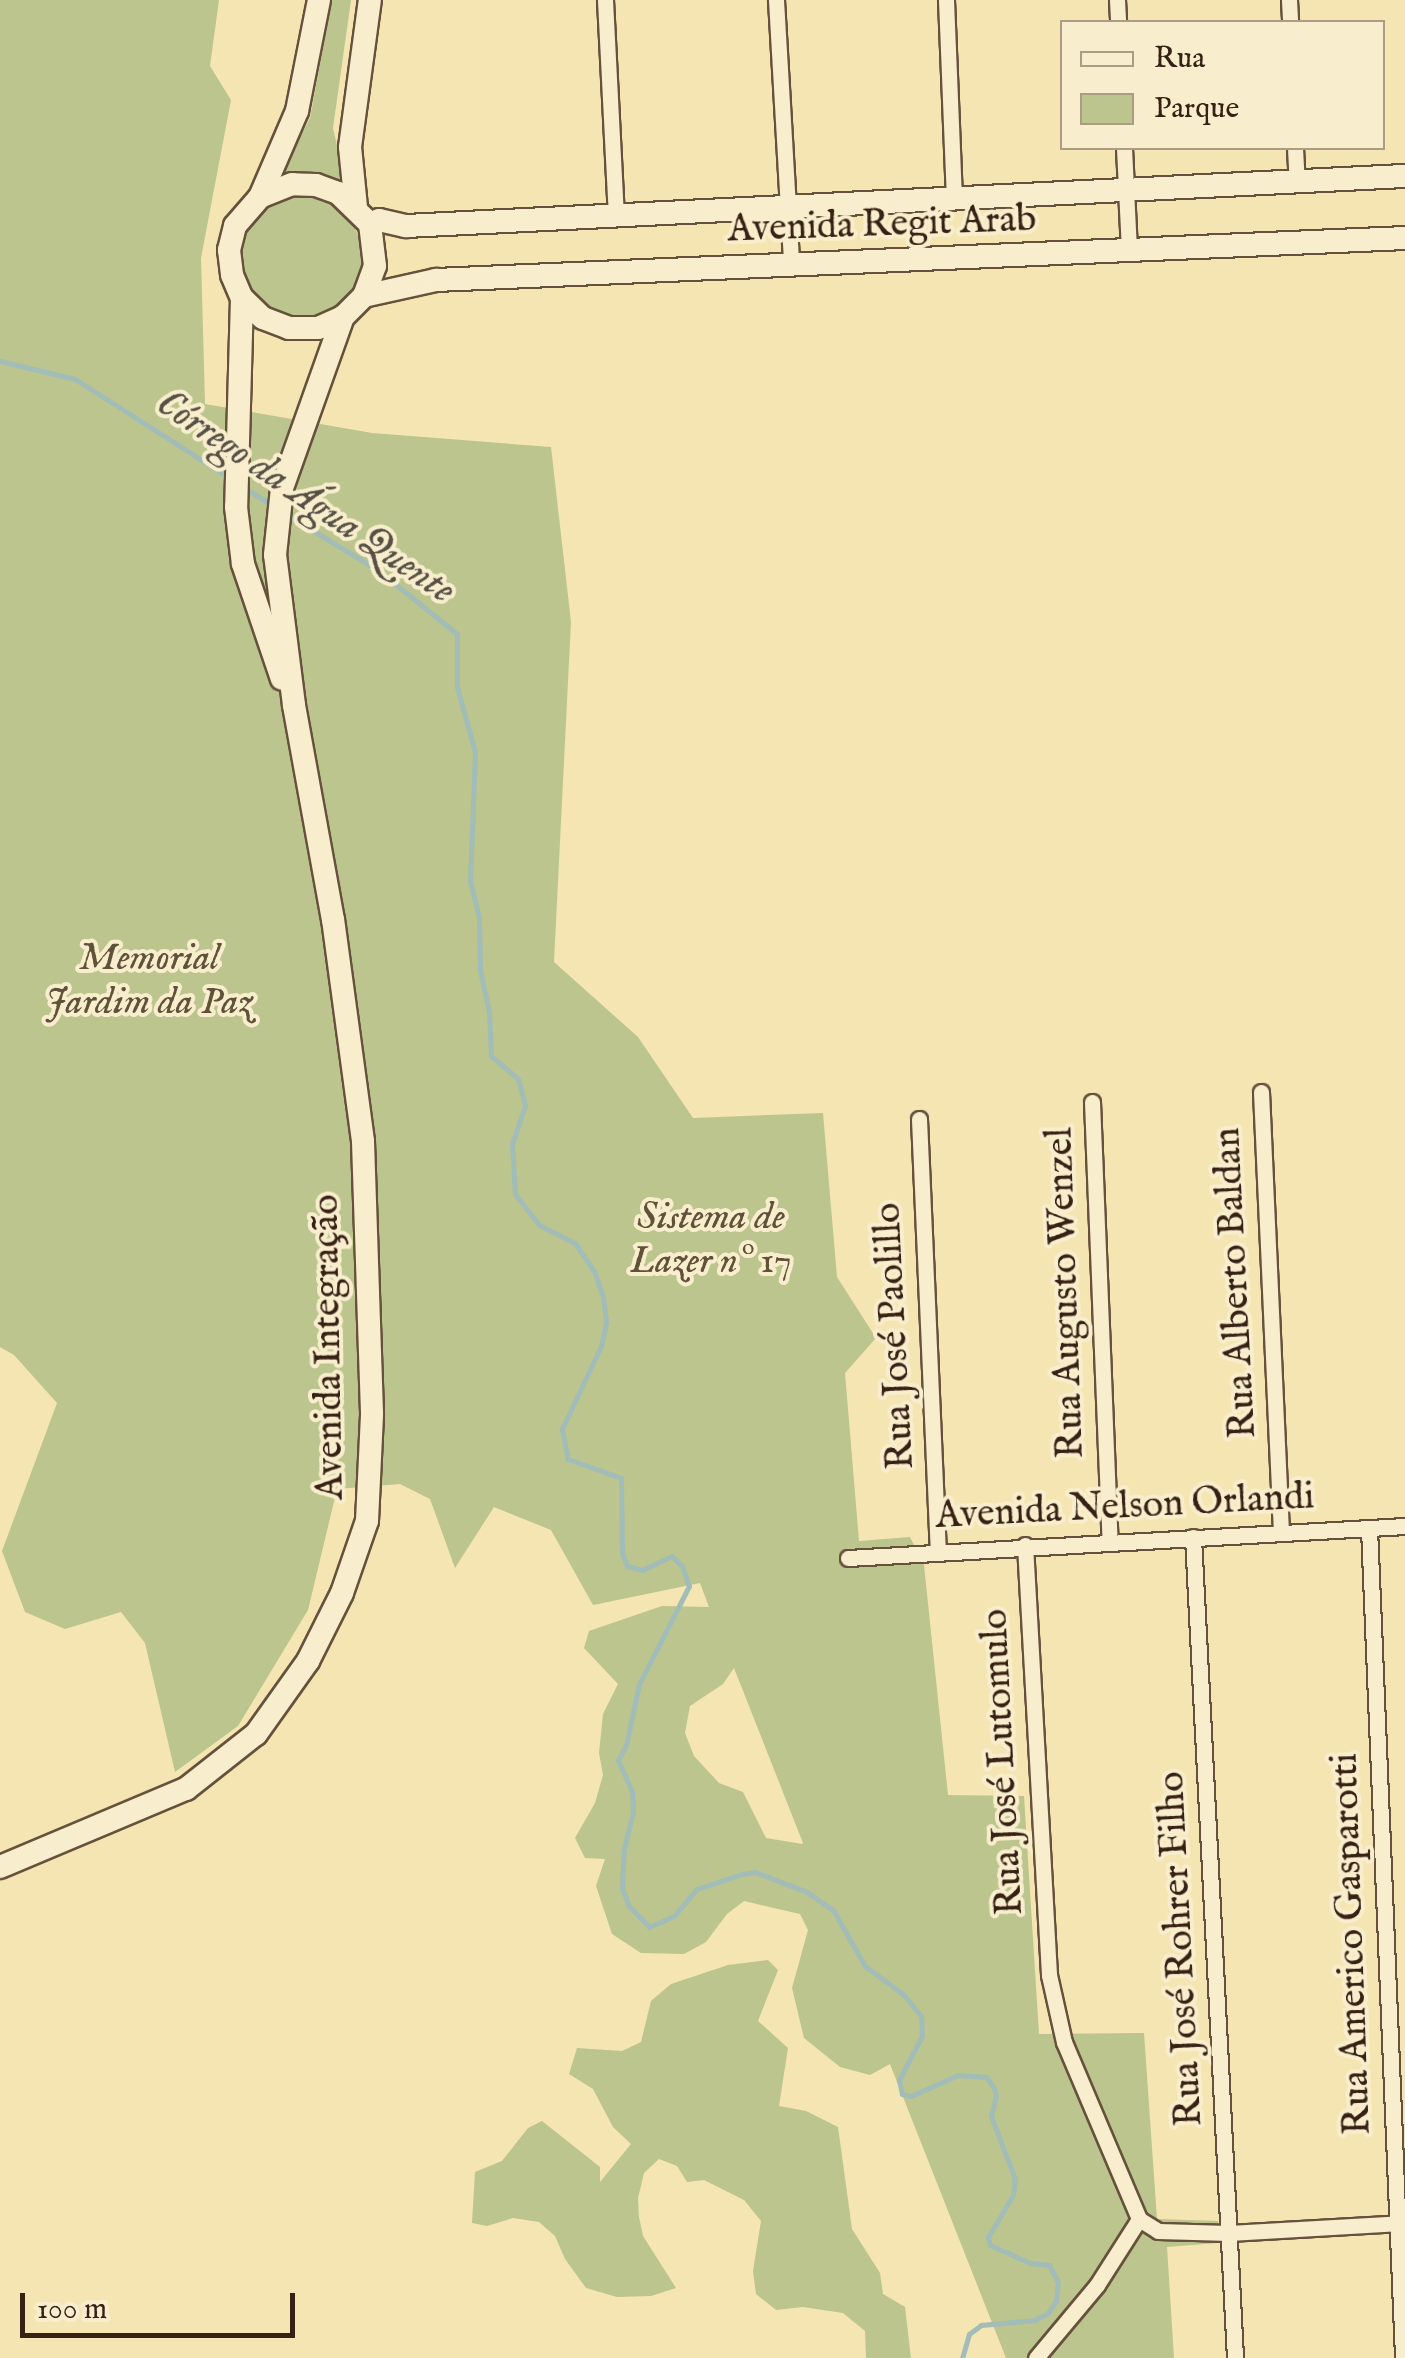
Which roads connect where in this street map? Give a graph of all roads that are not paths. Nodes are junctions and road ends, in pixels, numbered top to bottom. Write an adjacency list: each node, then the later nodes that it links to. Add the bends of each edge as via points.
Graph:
1 (320, 0): 11 (main road, via 297,110)
2 (370, 0): 15 (main road, via 350,147)
3 (605, 0): 14 (street)
4 (776, 0): 13 (street)
5 (946, 0): 12 (street)
6 (1124, 150): 10 (street)
7 (1296, 150): 9 (street)
8 (1405, 176): 9 (main road, Avenida Regit Arab)
9 (1297, 182): 10 (main road, Avenida Regit Arab)
10 (1126, 192): 12 (main road, Avenida Regit Arab); 17 (street)
11 (260, 197): 15 (main road, via 292,184 316,185 338,193); 20 (main road, via 235,226 229,250)
12 (954, 198): 13 (main road, Avenida Regit Arab)
13 (785, 206): 14 (main road, Avenida Regit Arab); 18 (street)
14 (616, 214): 15 (main road, Avenida Regit Arab, via 406,226)
15 (363, 216): 19 (main road, via 375,266)
16 (1405, 238): 17 (main road, Avenida Regit Arab)
17 (1129, 252): 18 (main road, Avenida Regit Arab)
18 (791, 264): 19 (main road, Avenida Regit Arab, via 436,280)
19 (364, 296): 21 (main road)
20 (242, 298): 21 (main road, via 263,318 290,328 318,328); 22 (main road, Avenida Integração, via 236,496 242,564)
21 (343, 317): 22 (main road, Avenida Integração, via 281,497 276,555)
22 (294, 705): 34 (main road, Avenida Integração, via 333,920 362,1141 372,1413 367,1521 308,1661 256,1734 186,1789)
23 (1261, 1092): 28 (street, Rua Alberto Baldan)
24 (1092, 1102): 30 (street, Rua Augusto Wenzel)
25 (919, 1120): 32 (street, Rua José Paolillo)
26 (1405, 1526): 27 (street, Avenida Nelson Orlandi)
27 (1368, 1528): 28 (street, Avenida Nelson Orlandi); 36 (street, Rua Americo Gasparotti)
28 (1281, 1530): 29 (street, Avenida Nelson Orlandi)
29 (1193, 1537): 30 (street, Avenida Nelson Orlandi); 37 (street, Rua José Rohrer Filho)
30 (1110, 1542): 31 (street, Avenida Nelson Orlandi)
31 (1025, 1545): 32 (street, Avenida Nelson Orlandi); 35 (street, Rua José Lutomulo, via 1049,1975 1064,2042)
32 (938, 1550): 33 (street, Avenida Nelson Orlandi)
33 (848, 1558)
34 (0, 1867)
35 (1139, 2219): 37 (street, via 1158,2231); 38 (street, via 1097,2285)
36 (1401, 2223): 37 (street); 40 (street, Rua Americo Gasparotti)
37 (1228, 2232): 39 (street, Rua José Rohrer Filho)
38 (1036, 2358)
39 (1235, 2358)
40 (1403, 2358)

